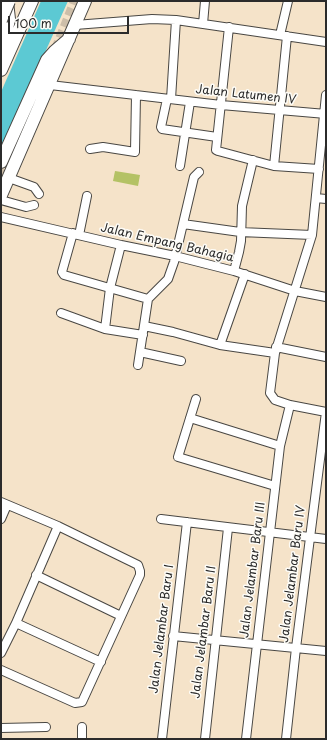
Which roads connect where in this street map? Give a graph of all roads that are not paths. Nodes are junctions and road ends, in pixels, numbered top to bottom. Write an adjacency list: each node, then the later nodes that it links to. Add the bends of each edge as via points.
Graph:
1 (9, 1): 7 (highway, bridge); 12 (highway)
2 (27, 1): 12 (highway)
3 (32, 1): 18 (highway)
4 (85, 1): 10 (highway)
5 (205, 1): 9 (street)
6 (288, 1): 13 (street)
7 (1, 20)
8 (176, 20): 9 (street); 10 (street, via 152,19); 22 (street)
9 (203, 24): 11 (street)
10 (75, 25): 14 (highway)
11 (229, 27): 13 (street); 24 (street)
12 (10, 30): 16 (highway); 17 (street, via 11,38)
13 (283, 36): 15 (street); 25 (street)
14 (70, 39): 19 (highway); 32 (highway, via 47,60)
15 (326, 42)
16 (1, 49)
17 (1, 60)
18 (1, 70)
19 (50, 85): 20 (street, Jalan Latumen IV); 37 (highway)
20 (136, 95): 22 (street, Jalan Latumen IV); 29 (street, via 135,152 103,147)
21 (326, 95): 26 (street)
22 (169, 99): 23 (street, Jalan Latumen IV); 27 (street, via 162,128)
23 (190, 102): 24 (street, Jalan Latumen IV); 27 (street)
24 (221, 106): 25 (street, Jalan Latumen IV); 28 (street)
25 (280, 110): 26 (street, Jalan Latumen IV); 34 (street)
26 (325, 114): 30 (street)
27 (185, 132): 28 (street); 33 (street)
28 (217, 137): 31 (street, via 218,151)
29 (90, 149)
30 (323, 159): 35 (street)
31 (253, 160): 34 (street); 47 (street, via 242,206)
32 (1, 162)
33 (180, 166)
34 (274, 166): 35 (street)
35 (319, 169): 41 (street)
36 (197, 174): 46 (street, via 194,177)
37 (9, 178): 38 (street, via 34,187); 39 (highway)
38 (39, 194)
39 (1, 195)
40 (87, 196): 48 (street)
41 (316, 198): 42 (street); 49 (street)
42 (326, 199)
43 (1, 200): 45 (street, via 26,207 34,205)
44 (1, 217): 45 (street, Jalan Empang Bahagia)
45 (23, 222): 48 (street, Jalan Empang Bahagia)
46 (183, 224): 47 (street); 51 (street)
47 (240, 232): 49 (street); 52 (street, via 239,252)
48 (76, 234): 50 (street, Jalan Empang Bahagia); 54 (street, via 63,274)
49 (312, 235): 55 (street)
50 (121, 245): 51 (street, Jalan Empang Bahagia); 54 (street)
51 (175, 256): 52 (street, Jalan Empang Bahagia); 57 (street, via 168,279)
52 (234, 271): 53 (street, Jalan Empang Bahagia)
53 (245, 274): 55 (street, Jalan Empang Bahagia); 62 (street)
54 (110, 288): 57 (street); 60 (street)
55 (295, 291): 56 (street, Jalan Empang Bahagia); 63 (street)
56 (326, 297)
57 (148, 299): 59 (street)
58 (61, 313): 60 (street)
59 (144, 326): 61 (street); 62 (street)
60 (105, 329): 61 (street)
61 (143, 335): 64 (street)
62 (220, 345): 63 (street)
63 (275, 350): 65 (street); 69 (street, via 270,393 275,400)
64 (140, 352): 66 (street); 67 (street)
65 (326, 356)
66 (181, 361)
67 (138, 365)
68 (196, 399): 71 (street)
69 (290, 405): 70 (street); 72 (street, Jalan Jelambar Baru III)
70 (326, 412): 81 (street, Jalan Jelambar Baru IV)
71 (190, 418): 72 (street); 73 (street, via 178,457)
72 (280, 446): 73 (street, Jalan Jelambar Baru III)
73 (276, 486): 80 (street, Jalan Jelambar Baru III)
74 (4, 503): 75 (street); 78 (street)
75 (1, 519)
76 (161, 519): 77 (street)
77 (187, 522): 79 (street); 86 (street, Jalan Jelambar Baru I)
78 (58, 526): 83 (street); 84 (street, via 138,565 140,574)
79 (228, 528): 80 (street); 87 (street, Jalan Jelambar Baru II)
80 (270, 531): 81 (street); 88 (street, Jalan Jelambar Baru III)
81 (310, 537): 82 (street); 89 (street, Jalan Jelambar Baru IV)
82 (326, 539)
83 (36, 575): 84 (street); 85 (street)
84 (121, 616): 92 (street)
85 (16, 623): 91 (street); 92 (street)
86 (173, 636): 87 (street); 98 (street, Jalan Jelambar Baru I)
87 (216, 639): 88 (street); 99 (street, Jalan Jelambar Baru II)
88 (257, 644): 89 (street); 100 (street, Jalan Jelambar Baru III)
89 (296, 648): 90 (street); 101 (street, Jalan Jelambar Baru IV)
90 (326, 652)
91 (1, 653)
92 (101, 662): 93 (street, via 82,702 79,703)
93 (1, 670)
94 (46, 727): 96 (street)
95 (82, 727): 97 (street)
96 (1, 728)
97 (82, 739)
98 (162, 739)
99 (205, 739)
100 (246, 739)
101 (286, 739)

